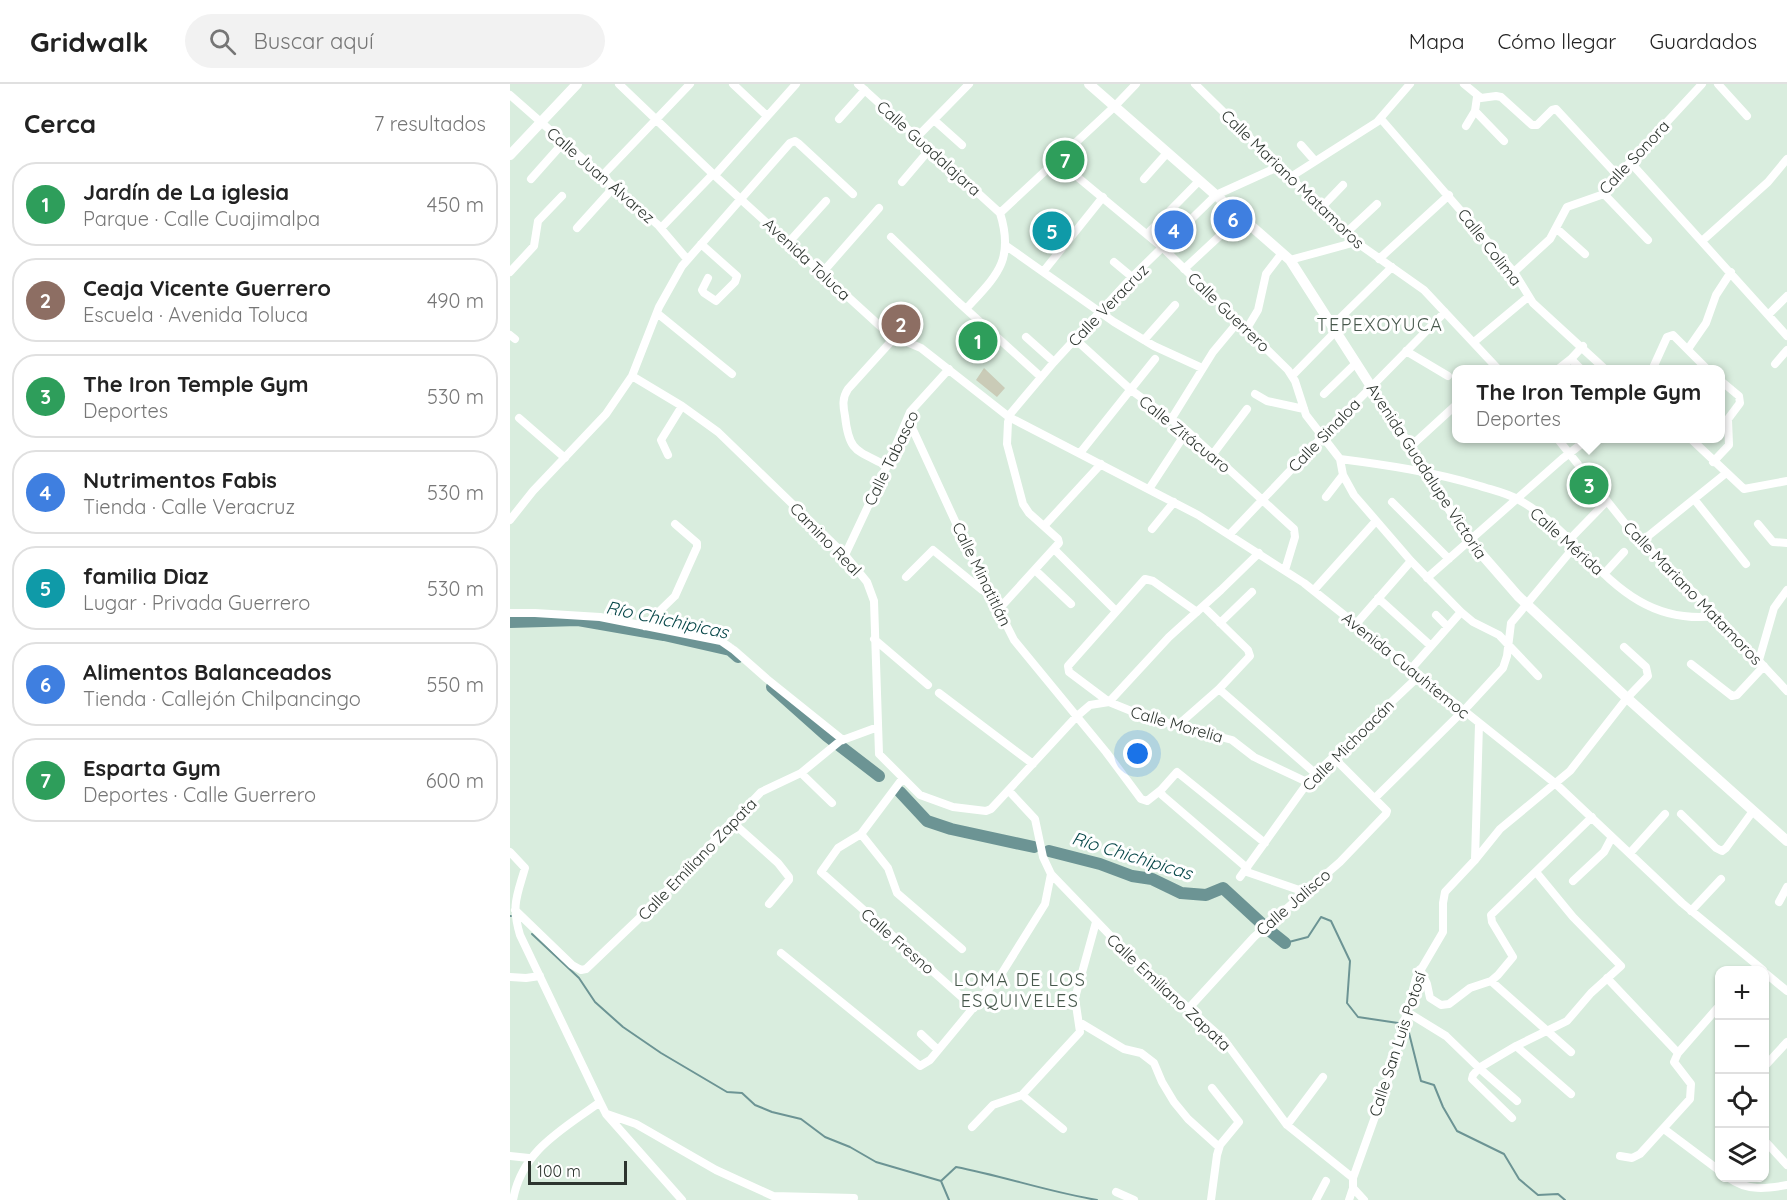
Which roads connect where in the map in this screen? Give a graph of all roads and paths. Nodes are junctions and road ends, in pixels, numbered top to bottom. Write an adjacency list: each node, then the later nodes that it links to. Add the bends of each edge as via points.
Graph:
1 (578, 84): 26 (main road)
2 (619, 84): 24 (street, Avenida Toluca)
3 (690, 84): 24 (street)
4 (733, 84): 20 (street)
5 (796, 84): 20 (street)
6 (858, 84): 15 (street, Calle Guadalajara)
7 (969, 84): 25 (street)
8 (1089, 84): 18 (main road, Avenida Guadalupe Victoria)
9 (1136, 84): 18 (street)
10 (1410, 84): 23 (street)
11 (1464, 84): 17 (street)
12 (1702, 84): 39 (street, Calle Sonora)
13 (1718, 84): 21 (street)
14 (1197, 85): 40 (street, Calle Mariano Matamoros)
15 (865, 90): 22 (street); 28 (street, Calle Guadalajara)
16 (510, 95): 26 (street, Calle Juan Álvarez)
17 (1477, 96): 19 (street); 42 (street, via 1501,98 1532,125 1540,123 1554,109 1558,111)
18 (1114, 107): 34 (main road, Avenida Guadalupe Victoria); 37 (street)
19 (1475, 111): 27 (street); 29 (street)
20 (767, 116): 41 (street)
21 (1747, 116)
22 (839, 119)
23 (1381, 119): 38 (street); 54 (street, Calle Colima)
24 (657, 120): 41 (street, Avenida Toluca); 43 (street)
25 (934, 120): 28 (street); 31 (street)
26 (540, 122): 30 (street, Calle Juan Álvarez); 35 (main road)
27 (1466, 126)
28 (917, 137): 33 (street, Calle Guadalajara)
29 (1504, 141)
30 (563, 143): 43 (street, Calle Juan Álvarez); 45 (street)
31 (962, 145)
32 (1301, 145): 38 (street)
33 (930, 148): 48 (street); 62 (street, Calle Guadalajara)
34 (1167, 153): 46 (street); 47 (main road, Avenida Guadalupe Victoria)
35 (510, 155)
36 (1787, 159): 71 (street, via 1768,182)
37 (1057, 160): 56 (street, Calle Guerrero); 62 (street)
38 (1315, 161): 44 (street)
39 (1630, 162): 42 (street, Calle Sonora); 71 (street)
40 (1278, 166): 44 (street, Calle Mariano Matamoros); 53 (street, Calle Veracruz)
41 (714, 174): 57 (street, Avenida Toluca); 65 (street)
42 (1618, 176): 52 (street, Calle Sonora)
43 (601, 177): 50 (street, Calle Juan Álvarez)
44 (1289, 178): 61 (street, Calle Mariano Matamoros)
45 (531, 179)
46 (1144, 179)
47 (1199, 181): 53 (main road, Avenida Guadalupe Victoria); 68 (street)
48 (903, 182)
49 (1342, 185): 61 (street)
50 (614, 187): 64 (street); 65 (street, Calle Juan Álvarez)
51 (854, 194): 57 (street, via 795,141)
52 (1604, 194): 66 (street, Calle Sonora, via 1571,204); 70 (street)
53 (1216, 195): 63 (main road, Avenida Guadalupe Victoria); 76 (street, Calle Veracruz)
54 (1449, 195): 80 (street); 86 (street, Calle Colima)
55 (562, 196): 84 (street, via 538,221 534,246)
56 (1103, 197): 68 (street, Calle Guerrero); 85 (street)
57 (741, 198): 72 (street, Avenida Toluca); 74 (street)
58 (826, 201): 72 (street)
59 (1377, 204): 67 (street)
60 (879, 208): 88 (street)
61 (1321, 208): 67 (street, Calle Mariano Matamoros)
62 (1000, 213): 75 (street)
63 (1240, 217): 78 (main road, Avenida Guadalupe Victoria); 83 (street)
64 (577, 228)
65 (661, 228): 79 (street, Calle Juan Álvarez)
66 (1556, 228): 77 (street); 86 (street, Calle Sonora, via 1546,243)
67 (1347, 232): 73 (street, Calle Mariano Matamoros)
68 (1147, 234): 76 (street, Calle Guerrero)
69 (891, 237): 94 (street)
70 (1648, 240)
71 (1702, 241): 87 (street)
72 (789, 242): 88 (street, Avenida Toluca)
73 (1356, 242): 78 (street); 80 (street, Calle Mariano Matamoros)
74 (701, 244): 79 (street); 90 (street, via 737,276 716,301 702,290)
75 (1005, 245): 85 (street); 94 (street, via 999,272)
76 (1163, 248): 83 (street, Calle Guerrero); 89 (street, Calle Veracruz)
77 (1585, 254)
78 (1286, 256): 100 (main road, Avenida Guadalupe Victoria); 101 (street, via 1266,274 1258,310)
79 (687, 259): 96 (street)
80 (1379, 259): 82 (street, Calle Mariano Matamoros)
81 (1114, 262): 89 (street)
82 (1392, 267): 95 (street, Calle Mariano Matamoros, via 1418,284); 100 (street)
83 (1184, 269): 99 (street, Calle Guerrero)
84 (510, 272)
85 (1043, 272): 97 (street)
86 (1514, 272): 92 (street, Calle Colima)
87 (1731, 272): 98 (street); 109 (street, via 1716,295 1706,323)
88 (822, 273): 103 (street, Avenida Toluca)
89 (1132, 277): 97 (street, Calle Veracruz)
90 (708, 278)
91 (1787, 296): 98 (street)
92 (1528, 297): 107 (street); 108 (street, Calle Colima)
93 (1175, 305): 106 (street, Calle Guerrero)
94 (966, 309): 129 (street)
95 (1445, 312): 107 (street, Calle Mariano Matamoros); 111 (street, Calle Sinaloa)
96 (657, 313): 125 (street); 126 (street)
97 (1100, 313): 105 (street, Calle Veracruz); 106 (street)
98 (1768, 315): 102 (street)
99 (1238, 322): 101 (street, Calle Guerrero); 123 (street)
100 (1334, 328): 115 (main road, Avenida Guadalupe Victoria); 127 (street)
101 (1246, 330): 127 (street, Calle Guerrero)
102 (1787, 336)
103 (895, 337): 124 (street, Avenida Toluca, via 921,348); 157 (street, via 843,399 851,445)
104 (1026, 337): 114 (street)
105 (1076, 339): 114 (street, Calle Veracruz); 132 (street, Calle Zitácuaro)
106 (1144, 340): 123 (street)
107 (1474, 342): 117 (street, Calle Mariano Matamoros)
108 (1583, 346): 113 (street); 120 (street, Calle Colima)
109 (1688, 349): 121 (street, via 1670,335); 122 (street)
110 (1787, 350): 116 (street)
111 (1406, 351): 128 (street); 131 (street, Calle Sinaloa)
112 (1155, 359): 132 (street)
113 (1571, 359): 118 (street); 119 (street)
114 (1054, 362): 129 (street, Calle Veracruz)
115 (1356, 363): 131 (main road, Avenida Guadalupe Victoria); 134 (street)
116 (1775, 364)
117 (1494, 365)
118 (1563, 365)
119 (1578, 365)
120 (1602, 365)
121 (1654, 365)
122 (1704, 365)
123 (1202, 368): 141 (street)
124 (949, 369): 139 (street, Avenida Toluca); 142 (street, Calle Tabasco)
125 (732, 374)
126 (632, 375): 135 (street, Camino Real); 153 (street, via 606,414)
127 (1292, 376): 136 (street, Calle Guerrero)
128 (1448, 376)
129 (1041, 377): 139 (street, Calle Veracruz)
130 (1725, 384): 155 (street, via 1739,396 1740,403 1728,419 1729,445)
131 (1371, 386): 144 (street, Calle Sinaloa); 148 (main road, Avenida Guadalupe Victoria)
132 (1131, 390): 141 (street, Calle Zitácuaro); 149 (street)
133 (1255, 394): 136 (street, via 1267,401)
134 (1324, 394)
135 (682, 406): 152 (street, via 661,440); 184 (street, Camino Real, via 718,432)
136 (1304, 409): 144 (street, Calle Guerrero)
137 (1452, 409): 148 (street)
138 (1247, 410): 150 (street)
139 (1009, 417): 149 (street, Avenida Cuauhtemoc); 174 (street, via 1007,444 1023,504)
140 (519, 418): 153 (street)
141 (1172, 418): 143 (street, Calle Zitácuaro)
142 (908, 419): 157 (street, Calle Tabasco); 196 (street, Calle Minatitlán)
143 (1187, 431): 150 (street, Calle Zitácuaro); 162 (street)
144 (1323, 436): 154 (street, Calle Guerrero); 166 (street, Calle Sinaloa)
145 (1561, 443): 151 (street, Calle Mariano Matamoros)
146 (1583, 443): 151 (street)
147 (1695, 443): 155 (street)
148 (1410, 447): 158 (main road, Avenida Guadalupe Victoria)
149 (1080, 453): 156 (street, Avenida Cuauhtemoc)
150 (1213, 454): 166 (street, Calle Zitácuaro)
151 (1569, 454): 164 (street); 169 (street, Calle Mariano Matamoros)
152 (668, 455)
153 (565, 458): 170 (street)
154 (1340, 459): 158 (street, Calle Mérida); 160 (street)
155 (1713, 462): 159 (street)
156 (1101, 464): 162 (street, Avenida Cuauhtemoc); 174 (street)
157 (887, 466): 184 (street, Calle Tabasco)
158 (1427, 473): 164 (street, Calle Mérida); 177 (main road, Avenida Guadalupe Victoria)
159 (1725, 474): 161 (street, via 1747,490); 165 (street)
160 (1343, 475): 163 (street); 171 (street)
161 (1787, 481)
162 (1149, 489): 167 (street, Avenida Cuauhtemoc)
163 (1326, 497)
164 (1518, 499): 177 (street); 179 (street, Calle Mérida)
165 (1694, 499): 178 (street); 187 (street)
166 (1262, 500): 176 (street, Calle Sinaloa); 189 (street, Calle Zitácuaro, via 1294,529)
167 (1174, 502): 175 (street); 176 (street, Avenida Cuauhtemoc)
168 (1392, 502): 185 (street)
169 (1606, 502): 178 (street, Calle Mariano Matamoros); 179 (street)
170 (510, 520)
171 (1375, 522): 186 (street); 193 (street)
172 (675, 524): 209 (street, via 697,547 675,596)
173 (1758, 524): 180 (street, via 1773,542)
174 (1044, 526): 181 (street, via 1059,541)
175 (1152, 529)
176 (1230, 534): 183 (street, Avenida Cuauhtemoc)
177 (1470, 541): 185 (street); 199 (main road, Avenida Guadalupe Victoria)
178 (1641, 541): 206 (street, Calle Mariano Matamoros)
179 (1572, 543): 190 (street, Calle Mérida); 199 (street)
180 (1787, 543)
181 (1054, 549): 188 (street); 202 (street)
182 (1624, 552): 190 (street)
183 (1259, 553): 189 (street, Avenida Cuauhtemoc); 201 (street)
184 (845, 555): 211 (street, Camino Real, via 872,591)
185 (1449, 559): 192 (street)
186 (1411, 561): 192 (street); 197 (street)
187 (1746, 564)
188 (1035, 570): 198 (street); 200 (street)
189 (1285, 570): 193 (street, Avenida Cuauhtemoc)
190 (1604, 574): 206 (street, Calle Mérida, via 1640,602 1681,615)
191 (906, 577): 196 (street, via 933,550)
192 (1427, 578): 203 (street)
193 (1314, 590): 208 (street, Avenida Cuauhtemoc)
194 (1786, 590): 215 (street, via 1774,608)
195 (1252, 592): 207 (street)
196 (991, 593): 200 (street, Calle Minatitlán)
197 (1378, 598): 208 (street); 213 (street)
198 (1071, 604)
199 (1526, 604): 212 (street, via 1511,623); 224 (main road, Avenida Guadalupe Victoria)
200 (999, 609): 227 (street, Calle Minatitlán, via 1014,640)
201 (1200, 609): 202 (street, via 1149,579); 207 (street); 225 (street)
202 (1116, 611): 225 (street, Calle Morelia, via 1068,666 1069,672)
203 (1461, 612): 210 (street); 212 (street)
204 (510, 613): 209 (street, via 600,617)
205 (1436, 615): 210 (street)
206 (1717, 616): 215 (street, Calle Mariano Matamoros)
207 (1220, 623): 221 (street, via 1250,654)
208 (1356, 624): 217 (street, Avenida Cuauhtemoc)
209 (644, 626): 231 (street, via 727,644)
210 (1448, 627): 213 (street)
211 (874, 639): 220 (street); 230 (street, Camino Real)
212 (1508, 643): 219 (street); 226 (street, via 1503,668)
213 (1431, 646): 217 (street)
214 (1624, 647): 224 (street, Calle San Luis Potosí, via 1649,673)
215 (1761, 663): 216 (street, via 1737,695 1732,696); 222 (street, Calle Mariano Matamoros)
216 (1691, 664)
217 (1411, 669): 218 (street, Avenida Cuauhtemoc)
218 (1419, 676): 226 (street, Avenida Cuauhtemoc); 232 (street, Calle Michoacán)
219 (1538, 676)
220 (928, 686)
221 (1220, 689): 229 (street); 235 (street)
222 (1787, 691)
223 (939, 693): 233 (street)
224 (1627, 698): 238 (street, Calle San Luis Potosí, via 1579,761); 243 (main road, Avenida Guadalupe Victoria)
225 (1109, 702): 227 (street, Camino Real, via 1090,705); 229 (street, Calle Morelia)
226 (1463, 711): 228 (street, Avenida Cuauhtemoc); 241 (street)
227 (1076, 717): 233 (street, Camino Real); 239 (street, Calle Minatitlán, via 1143,801)
228 (1479, 724): 238 (street, Avenida Cuauhtemoc); 254 (street)
229 (1178, 725): 237 (street, Calle Morelia, via 1232,740 1254,757)
230 (878, 728): 231 (street, Calle Emiliano Zapata); 236 (street, Camino Real, via 879,754)
231 (839, 742): 234 (street, Calle Emiliano Zapata)
232 (1334, 758): 235 (street, Calle Michoacán); 241 (street)
233 (1033, 764): 240 (street, Camino Real)
234 (801, 773): 242 (street); 247 (street, Calle Emiliano Zapata, via 765,789)
235 (1316, 774): 237 (street, Calle Michoacán)
236 (903, 778): 240 (street, Camino Real, via 921,795 953,807 988,810); 248 (street)
237 (1307, 782): 251 (street, Calle Michoacán)
238 (1556, 784): 246 (street, Avenida Cuauhtemoc); 254 (street, Calle San Luis Potosí, via 1500,829)
239 (1161, 789): 251 (street, via 1177,772); 255 (street, via 1162,795)
240 (1009, 791): 257 (street, Calle Emiliano Zapata, via 1035,819 1043,858)
241 (1375, 798): 261 (street, Calle Jalisco, via 1387,810 1384,816)
242 (832, 803)
243 (1754, 811): 245 (street, via 1722,851); 250 (main road, Avenida Guadalupe Victoria)
244 (1665, 814): 253 (street)
245 (1681, 814)
246 (1592, 817): 249 (street, Avenida Cuauhtemoc); 256 (street)
247 (731, 821): 263 (street, via 789,877); 264 (street, Calle Emiliano Zapata, via 652,906 586,969 572,965)
248 (861, 834): 267 (street, via 888,868 897,893); 277 (street, Calle Fresno, via 838,848 822,873)
249 (1612, 837): 253 (street, Avenida Cuauhtemoc); 259 (street, via 1604,852)
250 (1787, 841)
251 (1265, 843): 255 (street, Calle Michoacán)
252 (510, 852): 264 (street, via 525,868)
253 (1630, 853): 265 (street, Avenida Cuauhtemoc)
254 (1475, 860): 270 (street, Calle San Luis Potosí, via 1445,892 1443,932)
255 (1244, 872): 261 (street)
256 (1536, 872): 274 (street, via 1573,917 1621,964); 275 (street, via 1491,915 1513,957)
257 (1051, 874): 266 (street, Calle Emiliano Zapata); 277 (street, via 1045,904 1002,973)
258 (1721, 879): 265 (street)
259 (1573, 880)
260 (1787, 887): 262 (street)
261 (1305, 892): 278 (street, Calle Jalisco, via 1254,937)
262 (1779, 902)
263 (769, 904)
264 (515, 910): 271 (street, via 520,935)
265 (1691, 911): 269 (street, Avenida Cuauhtemoc)
266 (1096, 922): 278 (street, Calle Emiliano Zapata); 281 (street, via 1076,992)
267 (962, 949)
268 (782, 953): 286 (street, via 920,1066)
269 (1751, 966)
270 (1420, 969): 275 (street, via 1430,998 1441,1005); 280 (street, Calle San Luis Potosí)
271 (540, 976): 273 (street); 296 (street)
272 (1769, 976): 276 (street, Avenida Cuauhtemoc)
273 (510, 977)
274 (1607, 978): 282 (street, via 1570,1019); 288 (street)
275 (1491, 981): 282 (street)
276 (1787, 991)
277 (974, 1008): 286 (street)
278 (1189, 1008): 299 (street, Calle Emiliano Zapata, via 1224,1040)
279 (1715, 1010): 288 (street)
280 (1407, 1012): 290 (street, via 1446,1036); 310 (street, Calle San Luis Potosí, via 1390,1075)
281 (1079, 1022): 294 (street, via 1080,1032); 304 (street, via 1154,1063 1174,1102)
282 (1546, 1032): 285 (street); 287 (street)
283 (921, 1034): 286 (street)
284 (1787, 1042): 289 (street)
285 (1516, 1046): 290 (street); 293 (street)
286 (938, 1050)
287 (1570, 1052)
288 (1678, 1053): 301 (street, via 1674,1062 1691,1084 1691,1097)
289 (1769, 1062)
290 (1479, 1068): 295 (street); 298 (street, via 1472,1079)
291 (1323, 1077): 299 (street)
292 (1212, 1089): 304 (street, via 1239,1123)
293 (1571, 1094)
294 (1022, 1095): 300 (street, via 993,1105); 302 (street)
295 (1517, 1101)
296 (600, 1102): 297 (street); 307 (street)
297 (606, 1114): 316 (street, via 636,1124 716,1170 772,1196); 318 (street)
298 (1512, 1118)
299 (1287, 1125): 310 (street, Calle Emiliano Zapata)
300 (972, 1126)
301 (1664, 1129): 306 (street, via 1636,1157); 309 (street)
302 (1064, 1130)
303 (1769, 1145): 308 (street)
304 (1219, 1147): 320 (street)
305 (510, 1156): 307 (street)
306 (1620, 1156)
307 (529, 1158): 317 (street)
308 (1787, 1165)
309 (1715, 1168)
310 (1353, 1178): 314 (street, Calle San Luis Potosí)
311 (1326, 1181): 321 (street)
312 (1736, 1182): 313 (street, via 1751,1188)
313 (1787, 1185)
314 (1353, 1188): 322 (street, Calle San Luis Potosí); 323 (street)
315 (1116, 1192): 319 (street)
316 (854, 1198)
317 (513, 1200)
318 (682, 1200)
319 (1134, 1200)
320 (1211, 1200)
321 (1316, 1200)
322 (1349, 1200)
323 (1364, 1200)

